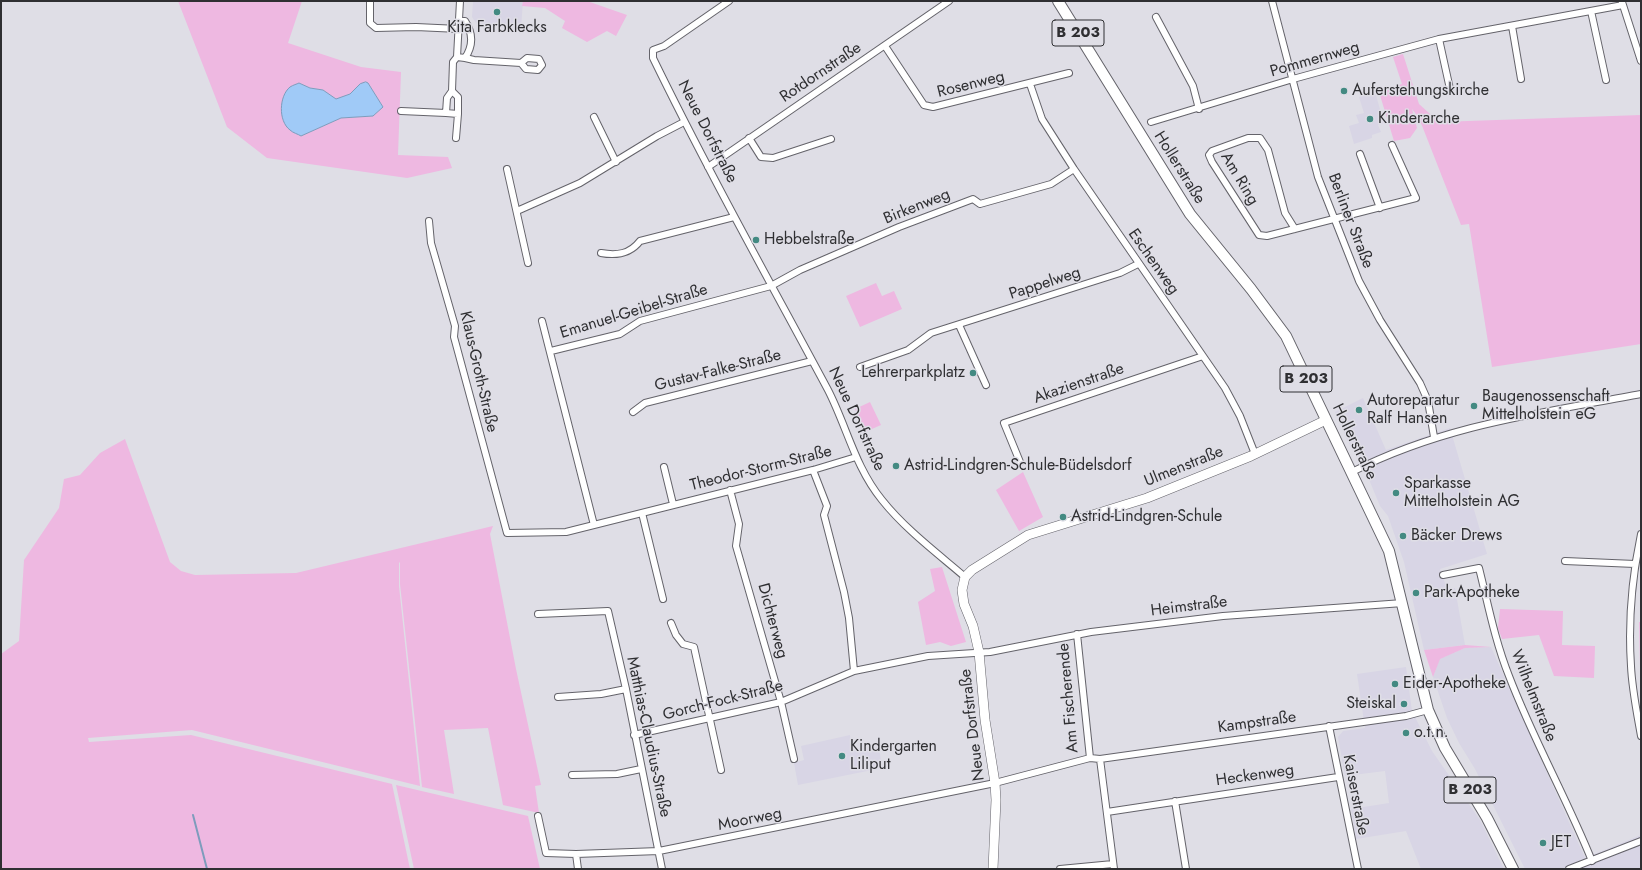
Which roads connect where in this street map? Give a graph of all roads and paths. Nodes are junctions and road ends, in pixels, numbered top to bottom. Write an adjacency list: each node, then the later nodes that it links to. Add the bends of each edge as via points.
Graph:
1 (370, 1): 12 (street, via 370,23 376,28)
2 (460, 1): 10 (street)
3 (729, 1): 31 (street, Neue Dorfstraße, via 664,46 653,50 653,58)
4 (949, 1): 14 (street, Rotdornstraße)
5 (1058, 1): 61 (main road, Hollerstraße / B 203, via 1190,214 1286,336)
6 (1272, 1): 20 (street, Berliner Straße)
7 (1622, 3): 8 (street, Pommernweg); 17 (street)
8 (1590, 11): 11 (street, Pommernweg); 22 (street)
9 (1156, 18): 26 (street, via 1193,86)
10 (459, 21): 12 (street); 16 (street, via 465,21 471,37 470,50)
11 (1512, 26): 13 (street, Pommernweg); 21 (street)
12 (458, 29): 15 (street)
13 (1439, 39): 20 (street, Pommernweg); 24 (street)
14 (885, 46): 23 (street, Rosenweg, via 924,105 933,107); 34 (street, Rotdornstraße)
15 (457, 57): 16 (street); 25 (street, via 453,62)
16 (465, 58): 18 (street)
17 (1641, 60)
18 (522, 63)
19 (1069, 73): 23 (street, Rosenweg)
20 (1293, 79): 26 (street, Pommernweg); 45 (street, Berliner Straße, via 1318,176)
21 (1520, 79)
22 (1606, 80)
23 (1030, 84): 41 (street, Eschenweg, via 1042,119)
24 (1450, 89)
25 (452, 92): 28 (street, via 447,98); 29 (street, via 458,97)
26 (1199, 109): 32 (street, Pommernweg)
27 (401, 111): 28 (street)
28 (446, 113): 29 (street)
29 (458, 114): 33 (street)
30 (594, 117): 38 (street)
31 (684, 122): 38 (street); 39 (street, Neue Dorfstraße)
32 (1151, 122)
33 (456, 138)
34 (749, 138): 35 (street, via 761,157 772,158); 39 (street, Rotdornstraße)
35 (831, 139)
36 (1392, 146): 42 (street, Am Ring, via 1416,198)
37 (1360, 154): 42 (street)
38 (616, 162): 43 (street)
39 (708, 167): 44 (street, Neue Dorfstraße)
40 (507, 169): 43 (street)
41 (1074, 169): 50 (street, Eschenweg); 51 (street, Birkenweg, via 1051,184 980,204 973,200 960,204 806,267)
42 (1380, 208): 45 (street, Am Ring)
43 (517, 211): 49 (street)
44 (734, 217): 48 (street, via 640,241 633,250 612,255); 51 (street, Neue Dorfstraße)
45 (1334, 219): 47 (street, Am Ring); 62 (street, Berliner Straße, via 1359,281 1420,383 1428,401)
46 (429, 221): 73 (street, Klaus-Groth-Straße, via 431,243 455,326 454,337)
47 (1294, 229): 47 (street, Am Ring, via 1268,236 1259,235 1212,162 1209,155 1212,151 1248,138 1260,138 1268,150 1285,213)
48 (601, 253)
49 (528, 263)
50 (1138, 264): 53 (street, Pappelweg, via 1120,273); 55 (street, Eschenweg)
51 (771, 286): 54 (street, Emanuel-Geibel-Straße, via 640,321 620,334); 56 (street, Neue Dorfstraße)
52 (542, 321): 54 (street, Emanuel-Geibel-Straße)
53 (959, 325): 57 (street, Pappelweg, via 931,333 908,350); 58 (street)
54 (550, 351): 72 (street, Emanuel-Geibel-Straße)
55 (1203, 356): 63 (street, Eschenweg, via 1240,416); 65 (street, Akazienstraße, via 1004,423)
56 (812, 361): 60 (street, Gustav-Falke-Straße, via 645,403); 64 (street, Neue Dorfstraße, via 840,414)
57 (860, 367)
58 (986, 385)
59 (1641, 394): 62 (street, via 1509,418)
60 (633, 412)
61 (1326, 420): 63 (street, Ulmenstraße); 68 (main road, Hollerstraße / B 203)
62 (1434, 437): 68 (street)
63 (1255, 454): 78 (street, Ulmenstraße, via 1147,498 1028,535)
64 (856, 458): 67 (street, Theodor-Storm-Straße); 78 (street, Neue Dorfstraße, via 862,472 882,500 908,528)
65 (1020, 462)
66 (664, 467): 70 (street, Theodor-Storm-Straße)
67 (813, 470): 69 (street, Theodor-Storm-Straße); 85 (street, via 827,506 824,516 844,592)
68 (1352, 472): 80 (main road, Hollerstraße / B 203, via 1389,551)
69 (730, 490): 70 (street, Theodor-Storm-Straße); 88 (street, Dichterweg, via 739,524 736,546)
70 (673, 504): 71 (street, Theodor-Storm-Straße)
71 (642, 513): 72 (street, Theodor-Storm-Straße); 79 (street)
72 (594, 525): 73 (street, Theodor-Storm-Straße, via 566,532 511,534)
73 (505, 529)
74 (1641, 534): 76 (street)
75 (1565, 561): 76 (street)
76 (1635, 564): 93 (street, via 1630,625 1631,666)
77 (1443, 574): 108 (street, Wilhelmstraße, via 1479,568 1496,640 1509,676)
78 (965, 577): 84 (street, Neue Dorfstraße, via 962,590 964,604 973,626)
79 (663, 599)
80 (1403, 602): 83 (street, Heimstraße, via 1223,616); 89 (main road, Hollerstraße / B 203)
81 (538, 614): 86 (street, Matthias-Claudius-Straße, via 608,611)
82 (671, 623): 90 (street, via 683,644 694,647)
83 (1077, 634): 84 (street, Heimstraße); 94 (street, Am Fischerende)
84 (979, 652): 85 (street, Gorch-Fock-Straße, via 928,656); 101 (street, Neue Dorfstraße, via 985,720)
85 (854, 671): 88 (street, Gorch-Fock-Straße)
86 (626, 690): 87 (street); 92 (street, Matthias-Claudius-Straße)
87 (558, 697)
88 (781, 702): 90 (street, Gorch-Fock-Straße); 95 (street, Dichterweg)
89 (1428, 710): 91 (street, Kampstraße, via 1406,716); 116 (main road, Hollerstraße / B 203, via 1445,748 1487,818)
90 (710, 719): 92 (street, Gorch-Fock-Straße); 98 (street)
91 (1329, 726): 96 (street, Kampstraße); 100 (street, Kaiserstraße)
92 (634, 735): 97 (street, Matthias-Claudius-Straße)
93 (1641, 736)
94 (1090, 758): 96 (street, Kampstraße); 101 (street, Am Fischerende)
95 (794, 759)
96 (1100, 759): 103 (street)
97 (641, 769): 99 (street, via 617,774); 106 (street, Matthias-Claudius-Straße)
98 (721, 770)
99 (572, 776)
100 (1338, 777): 102 (street, Heckenweg); 115 (street, Kaiserstraße)
101 (995, 784): 106 (street, Moorweg); 112 (street, Neue Dorfstraße)
102 (1175, 801): 103 (street, Heckenweg); 114 (street)
103 (1107, 812): 109 (street)
104 (538, 816): 107 (street, Moorweg, via 546,853)
105 (1641, 841): 108 (street)
106 (659, 851): 107 (street, Moorweg); 111 (street, Matthias-Claudius-Straße)
107 (576, 854): 110 (street)
108 (1592, 861): 117 (street)
109 (1113, 866): 113 (street)
110 (578, 869)
111 (662, 869)
112 (993, 869)
113 (1060, 869)
114 (1186, 869)
115 (1358, 869)
116 (1513, 869)
117 (1569, 869)

